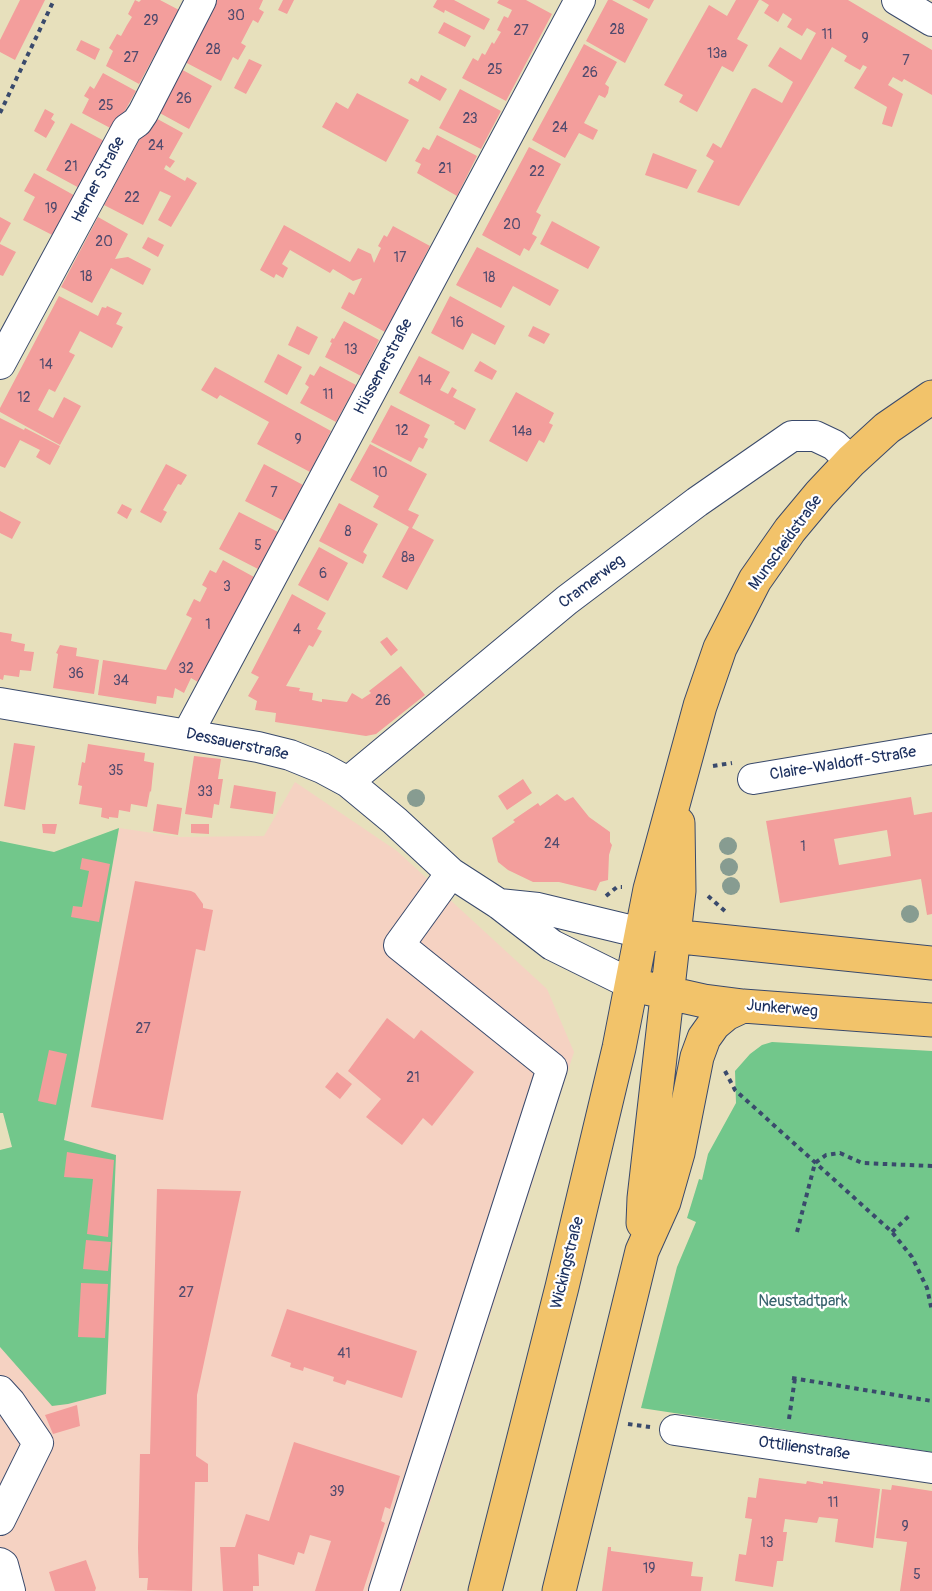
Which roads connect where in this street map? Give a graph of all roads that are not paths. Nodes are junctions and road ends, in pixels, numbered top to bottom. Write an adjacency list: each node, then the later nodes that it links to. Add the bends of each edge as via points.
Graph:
1 (200, 0): 5 (street, Herner Straße, via 143,113 127,129)
2 (580, 0): 9 (street, Hüssenerstraße)
3 (897, 0): 4 (street)
4 (932, 21)
5 (4, 345)
6 (932, 397): 7 (main road, Munscheidstraße, via 887,428)
7 (851, 461): 12 (street, Cramerweg, via 834,445 815,436 792,436 567,600); 13 (main road, Munscheidstraße, via 790,530 755,580 720,648)
8 (0, 703): 9 (street, Dessauerstraße)
9 (187, 735): 12 (street, Dessauerstraße, via 290,755)
10 (932, 749): 11 (street, Claire-Waldoff-Straße)
11 (753, 779)
12 (348, 782): 14 (street, Dessauerstraße)
13 (679, 783): 16 (main road, Munscheidstraße); 17 (main road, Munscheidstraße, via 679,891)
14 (451, 873): 15 (street, Dessauerstraße); 30 (street, via 399,945 552,1068)
15 (499, 904): 16 (street, Dessauerstraße, via 538,908); 19 (street, Dessauerstraße, via 552,945)
16 (642, 933): 17 (main road); 19 (main road, Wickingstraße)
17 (674, 938): 18 (main road); 20 (main road)
18 (932, 963)
19 (633, 985): 20 (main road, Junkerweg); 31 (main road, Wickingstraße)
20 (667, 994): 21 (main road, Junkerweg); 23 (main road, via 644,1198)
21 (743, 1006): 22 (main road, Junkerweg); 23 (main road, via 726,1014 704,1038 664,1202)
22 (932, 1020)
23 (642, 1251): 32 (main road)
24 (0, 1391): 27 (street, via 38,1443)
25 (675, 1430): 26 (street, Ottilienstraße)
26 (932, 1468)
27 (0, 1520)
28 (0, 1563): 29 (street)
29 (10, 1591)
30 (384, 1591)
31 (486, 1591)
32 (559, 1591)

